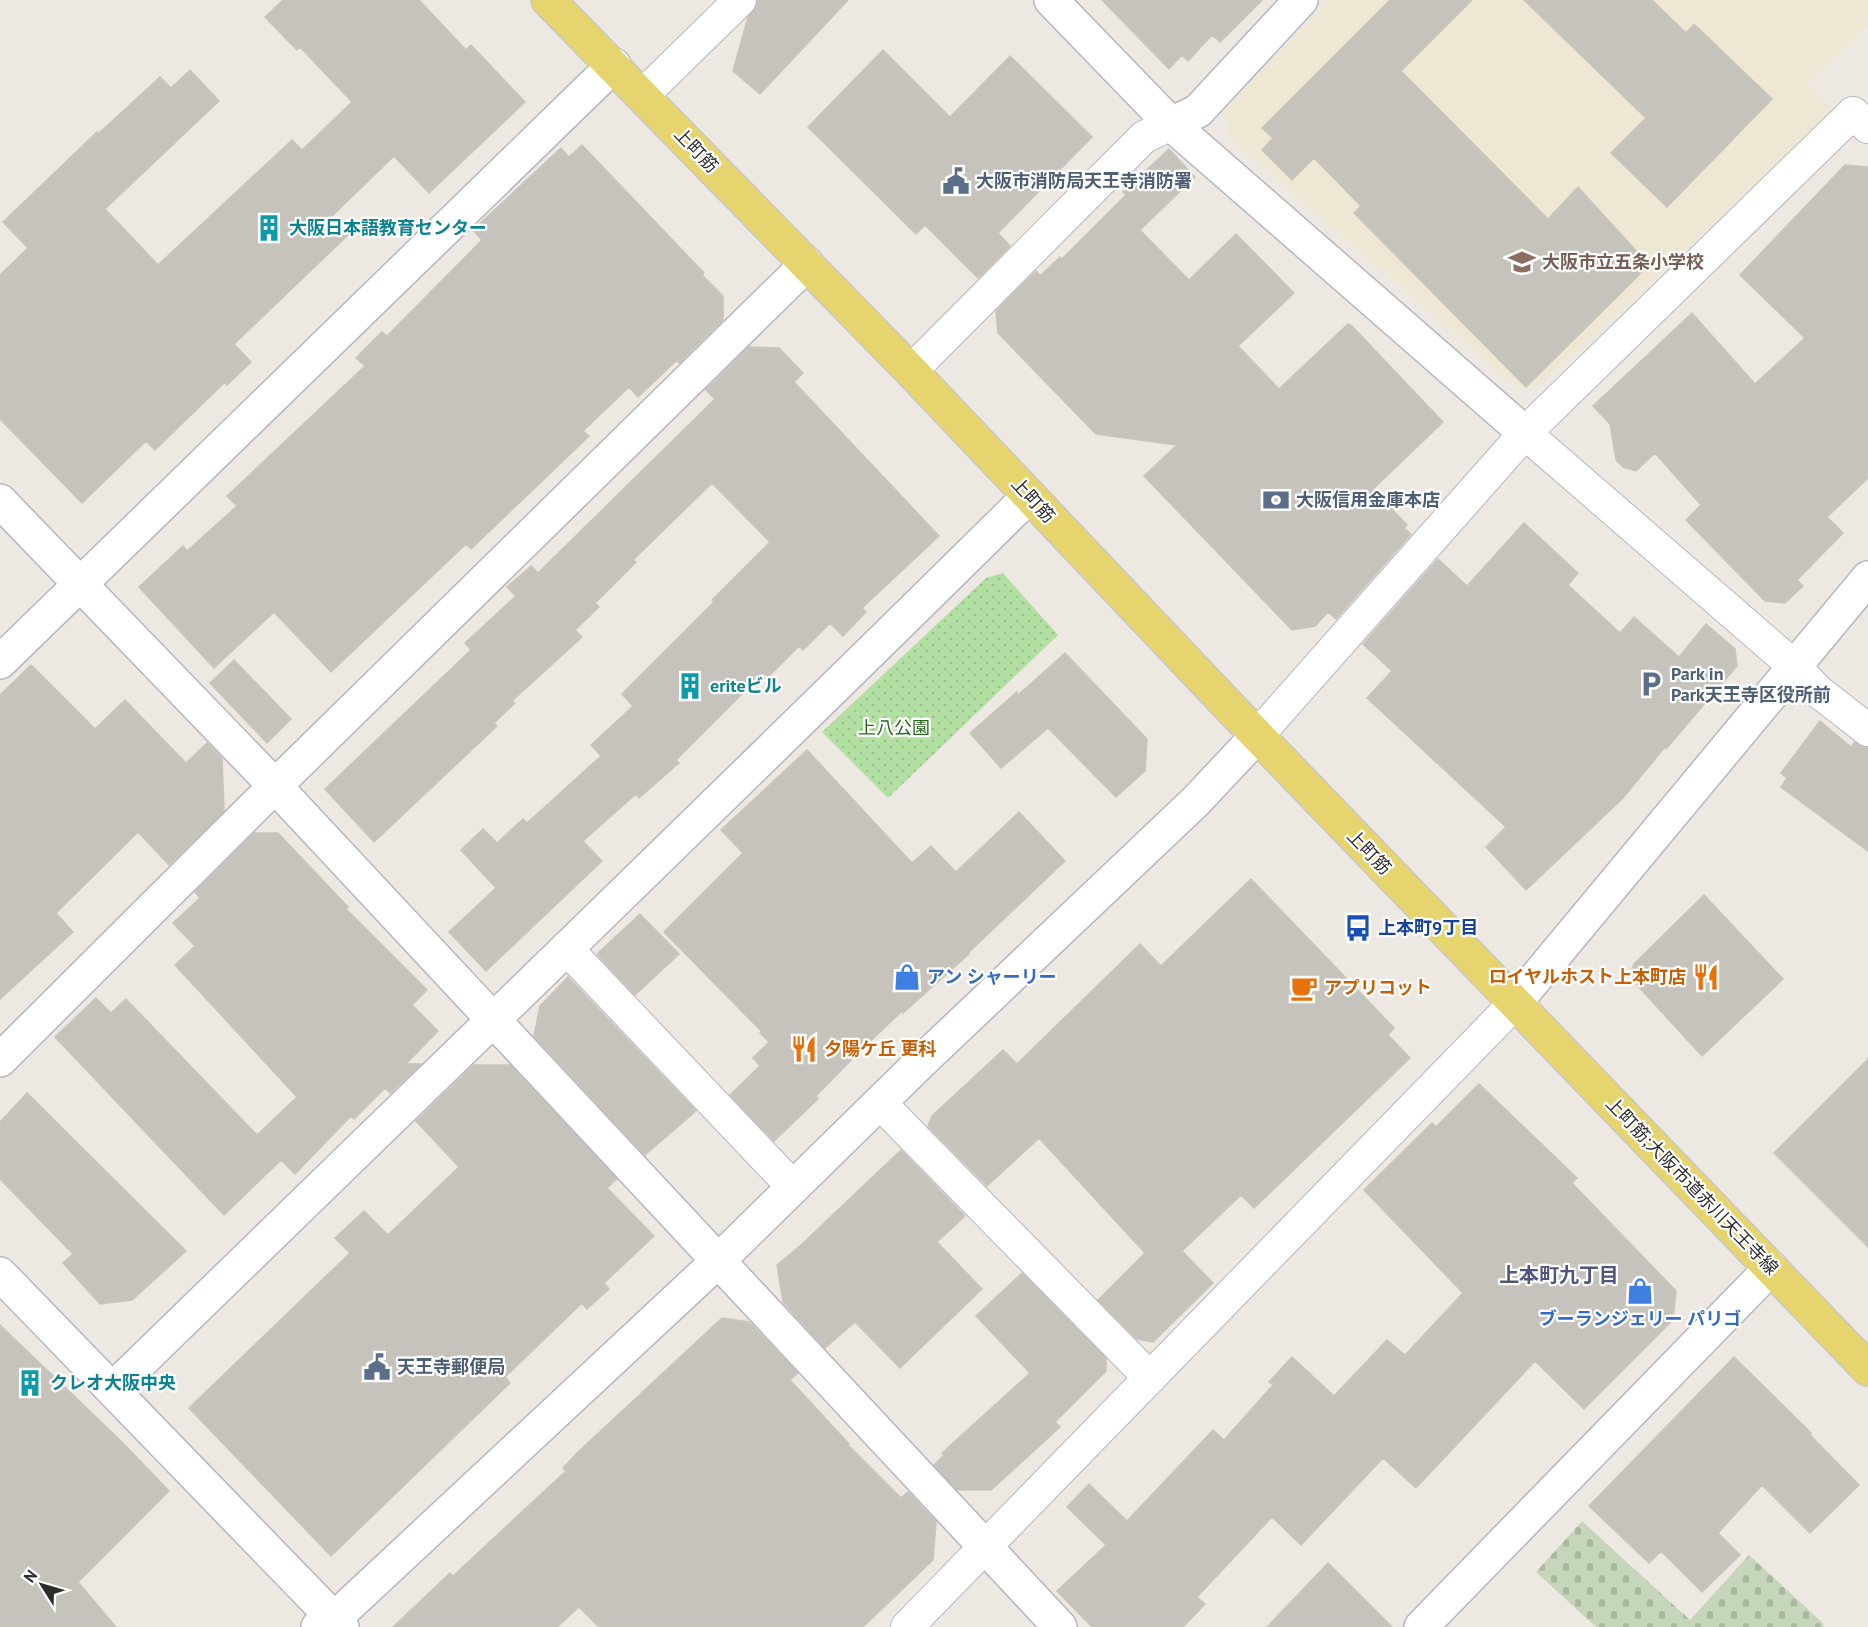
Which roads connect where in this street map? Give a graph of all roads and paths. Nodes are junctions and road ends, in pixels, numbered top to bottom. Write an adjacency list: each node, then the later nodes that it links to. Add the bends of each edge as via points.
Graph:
1 (548, 0): 5 (main road, 上町筋)
2 (740, 0): 6 (street)
3 (1051, 0): 7 (street)
4 (1300, 0): 7 (street, via 1198,111)
5 (614, 65): 6 (main road, 上町筋); 15 (street)
6 (643, 95): 9 (main road, 上町筋)
7 (1171, 124): 10 (street, via 1144,137); 11 (street)
8 (1868, 127): 11 (street, via 1853,113)
9 (807, 264): 10 (main road, 上町筋); 20 (street)
10 (912, 371): 12 (main road, 上町筋)
11 (1525, 433): 17 (street); 19 (street)
12 (1029, 496): 19 (main road, 上町筋); 21 (street)
13 (0, 501): 15 (street)
14 (1868, 578): 17 (street)
15 (80, 585): 16 (street); 20 (street)
16 (0, 662)
17 (1795, 668): 18 (street); 22 (street)
18 (1868, 730)
19 (1257, 736): 22 (main road, 上町筋); 25 (street, via 1197,801)
20 (275, 786): 23 (street); 24 (street)
21 (566, 948): 23 (street); 26 (street)
22 (1515, 1003): 28 (main road, 上町筋;大阪市道赤川天王寺線); 31 (street)
23 (493, 1019): 27 (street); 32 (street)
24 (0, 1060)
25 (880, 1103): 26 (street); 31 (street)
26 (793, 1187): 27 (street)
27 (719, 1260): 33 (street); 34 (street)
28 (1771, 1268): 30 (main road, 上町筋;大阪市道赤川天王寺線); 37 (street)
29 (0, 1274): 32 (street)
30 (1863, 1354)
31 (1150, 1378): 33 (street)
32 (113, 1389): 34 (street)
33 (987, 1546): 35 (street); 36 (street)
34 (331, 1624)
35 (908, 1627)
36 (1059, 1627)
37 (1421, 1627)

